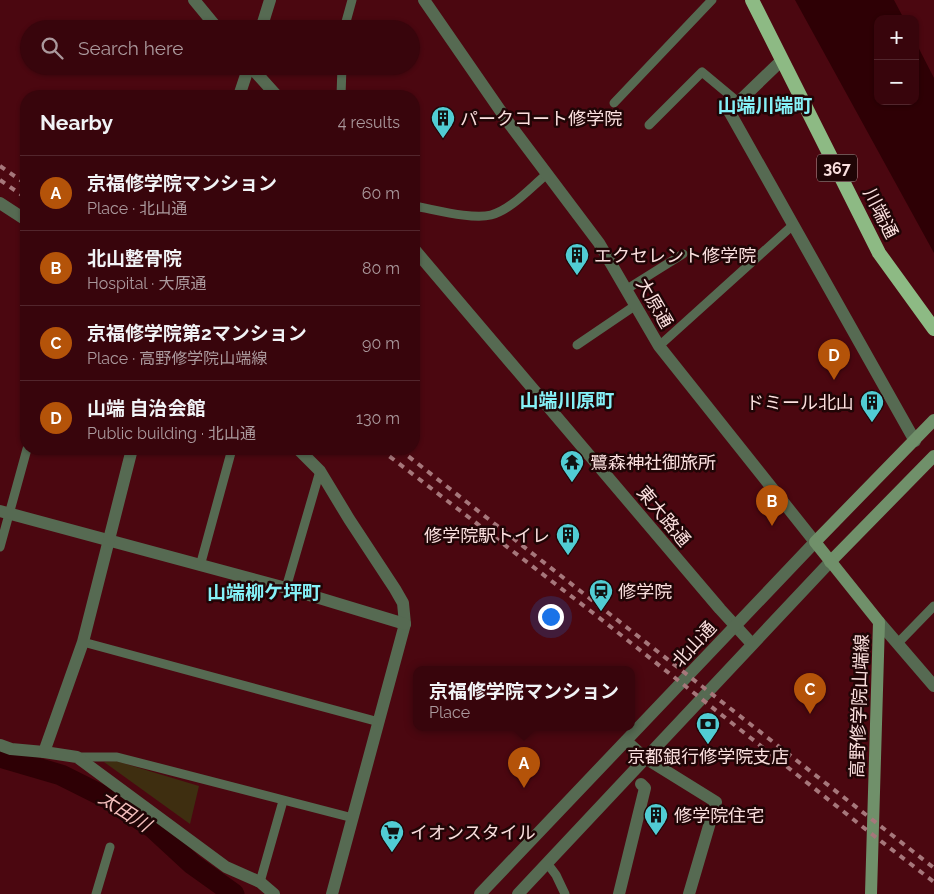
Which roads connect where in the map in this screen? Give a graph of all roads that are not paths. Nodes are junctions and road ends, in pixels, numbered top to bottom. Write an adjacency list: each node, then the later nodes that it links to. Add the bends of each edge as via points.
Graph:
1 (194, 0): 7 (street)
2 (270, 0): 8 (street)
3 (352, 0): 9 (lane)
4 (424, 0): 20 (street, 大原通)
5 (712, 0): 18 (lane)
6 (752, 0): 10 (highway, 川端通 / 367)
7 (211, 20)
8 (264, 20)
9 (346, 20)
10 (782, 60): 17 (street); 29 (highway, 川端通 / 367, via 880,252)
11 (246, 75): 14 (street)
12 (257, 75): 15 (street)
13 (342, 75): 16 (lane)
14 (241, 90)
15 (271, 90)
16 (341, 90)
17 (738, 102): 19 (lane, via 702,72); 24 (street, via 728,111)
18 (614, 103)
19 (649, 125)
20 (546, 174): 22 (lane, via 508,206 490,215 471,216); 27 (street, 大原通, via 599,243)
21 (1, 204): 23 (street)
22 (420, 207)
23 (20, 216)
24 (793, 225): 31 (lane); 33 (street)
25 (683, 254): 27 (lane)
26 (420, 256): 50 (street, 東大路通)
27 (627, 289): 28 (street, 大原通)
28 (636, 305): 30 (lane); 31 (street, 大原通)
29 (934, 329)
30 (577, 345)
31 (659, 346): 42 (street, 大原通)
32 (934, 420): 33 (main road, 北山通)
33 (914, 442): 42 (main road, 北山通)
34 (25, 455): 40 (lane)
35 (130, 455): 41 (street)
36 (230, 455): 45 (lane)
37 (304, 455): 39 (street)
38 (934, 456): 44 (main road)
39 (320, 471): 46 (lane); 49 (street, via 403,603)
40 (4, 512): 41 (street); 43 (lane)
41 (108, 541): 45 (street); 51 (street)
42 (815, 542): 44 (main road, 高野修学院山端線); 50 (street, 北山通)
43 (0, 547)
44 (830, 562): 48 (main road, 高野修学院山端線); 52 (street)
45 (200, 566): 46 (street)
46 (286, 588): 49 (street)
47 (934, 606): 53 (lane)
48 (879, 622): 53 (street); 75 (main road, 高野修学院山端線)
49 (405, 624): 55 (street)
50 (735, 626): 52 (street, 東大路通); 56 (street, 北山通)
51 (83, 642): 55 (lane); 58 (street)
52 (752, 644): 60 (street)
53 (897, 644): 54 (street)
54 (934, 686)
55 (378, 722): 63 (street)
56 (626, 741): 60 (street); 70 (street, 北山通)
57 (0, 745): 58 (street)
58 (44, 752): 59 (street)
59 (76, 757): 62 (lane, via 117,757); 66 (street, via 226,867)
60 (645, 758): 65 (street); 74 (street, via 716,802)
61 (641, 784): 73 (street, via 645,788)
62 (283, 801): 63 (lane); 66 (lane)
63 (353, 818): 69 (street)
64 (110, 847): 67 (lane)
65 (547, 863): 71 (street); 72 (lane)
66 (260, 882): 68 (street)
67 (96, 894)
68 (274, 894)
69 (332, 894)
70 (480, 894)
71 (518, 894)
72 (565, 894)
73 (619, 894)
74 (689, 894)
75 (872, 894)

